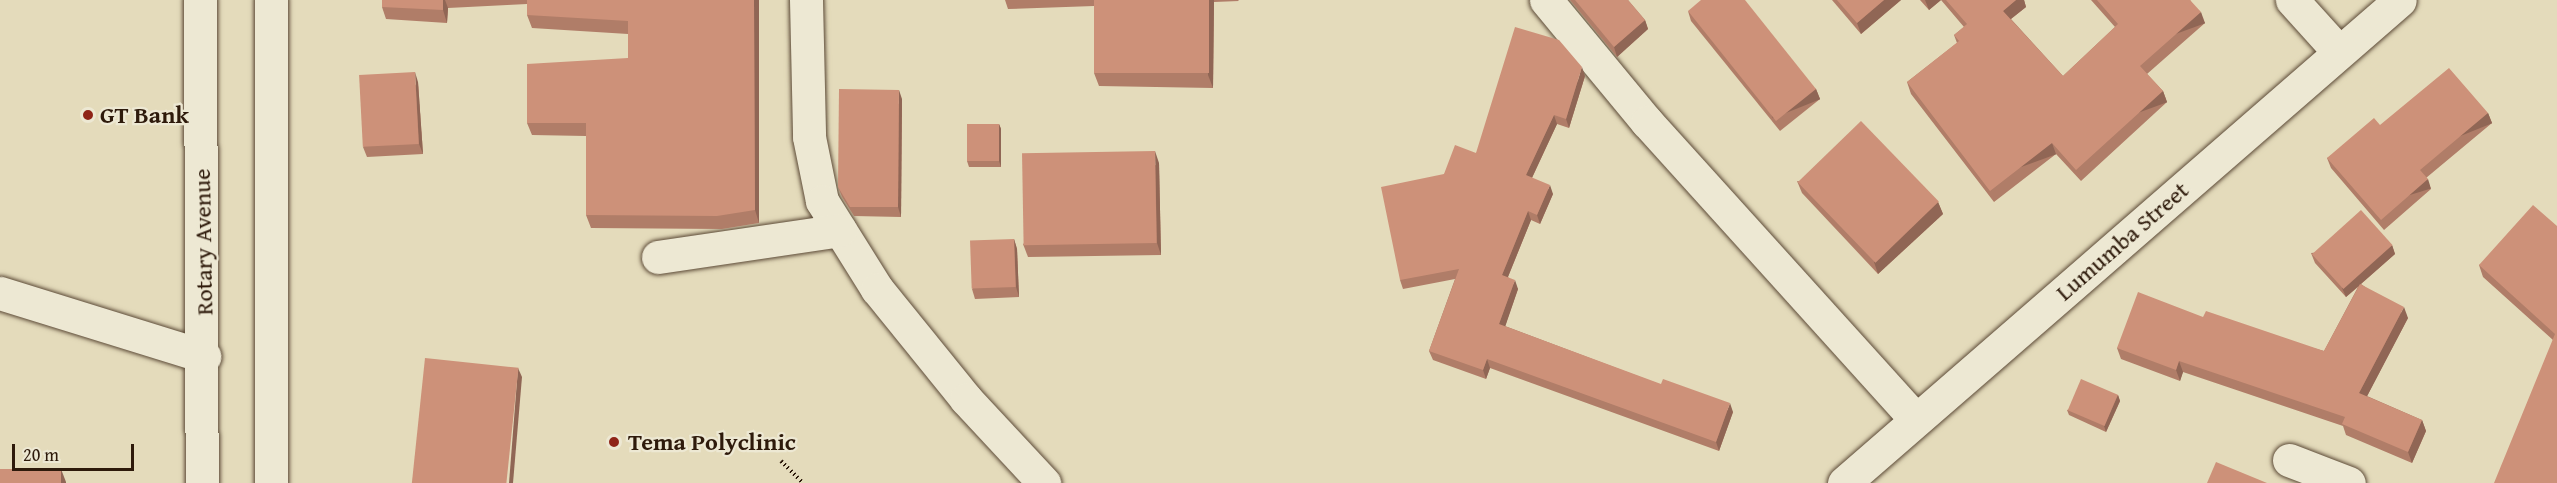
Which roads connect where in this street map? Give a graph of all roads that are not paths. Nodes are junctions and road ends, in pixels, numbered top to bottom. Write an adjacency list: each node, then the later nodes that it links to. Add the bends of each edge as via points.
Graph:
1 (200, 0): 11 (main road, Rotary Avenue)
2 (271, 0): 15 (main road)
3 (806, 0): 8 (main road, via 809,137 822,201)
4 (1546, 0): 12 (main road, via 1647,122)
5 (2292, 0): 7 (main road)
6 (2400, 0): 7 (main road, Lumumba Street)
7 (2339, 52): 12 (main road, Lumumba Street)
8 (840, 230): 9 (main road); 16 (main road, via 877,289 966,399)
9 (658, 257)
10 (0, 293): 11 (main road)
11 (204, 356): 14 (main road, Rotary Avenue)
12 (1916, 420): 17 (main road, Lumumba Street)
13 (2289, 460): 18 (main road)
14 (202, 483)
15 (271, 483)
16 (1044, 483)
17 (1844, 483)
18 (2349, 483)

